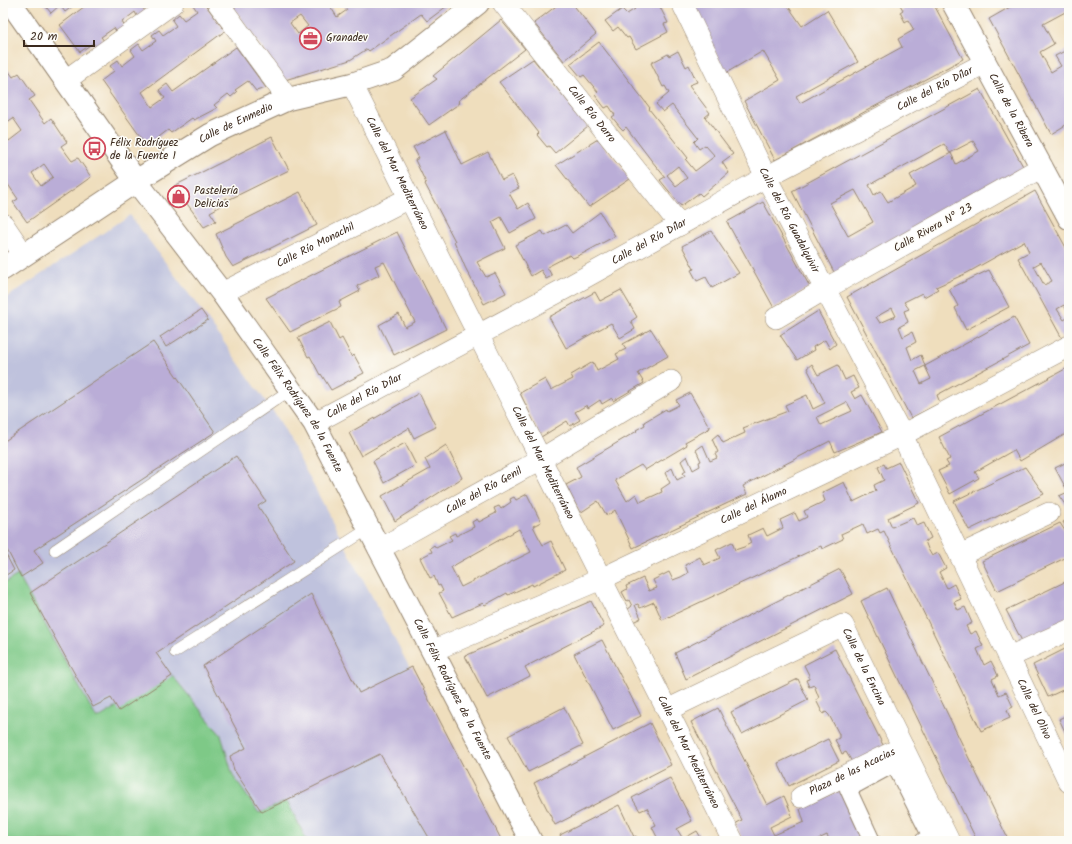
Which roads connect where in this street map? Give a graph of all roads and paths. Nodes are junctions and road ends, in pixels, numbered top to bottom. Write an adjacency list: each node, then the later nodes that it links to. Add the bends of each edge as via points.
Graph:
1 (11, 3): 9 (street, Calle Félix Rodríguez de la Fuente)
2 (173, 3): 9 (street)
3 (218, 3): 11 (street)
4 (478, 3): 10 (street, Calle de Enmedio, via 393,70)
5 (503, 3): 18 (street, Calle Río Darro)
6 (682, 3): 13 (street, Calle del Río Guadalquivir)
7 (953, 3): 8 (street, Calle de la Ribera)
8 (985, 63): 12 (street, Calle de la Ribera); 13 (street, Calle del Río Dílar)
9 (66, 80): 14 (street, Calle Félix Rodríguez de la Fuente)
10 (352, 84): 11 (street, Calle de Enmedio); 15 (street, Calle del Mar Mediterráneo)
11 (288, 99): 14 (street, Calle de Enmedio, via 210,135)
12 (1042, 167): 16 (street, Calle de la Ribera); 21 (street, Calle Rivera Nº 23)
13 (766, 177): 18 (street, Calle del Río Dílar); 21 (street, Calle del Río Guadalquivir)
14 (136, 181): 19 (street, Calle de Enmedio); 22 (street, Calle Félix Rodríguez de la Fuente)
15 (409, 198): 22 (street, Calle Río Monachil); 24 (street, Calle del Mar Mediterráneo)
16 (1067, 208)
17 (3, 224): 19 (street)
18 (680, 225): 24 (street, Calle del Río Dílar)
19 (24, 255): 20 (street, Calle de Enmedio)
20 (3, 268)
21 (825, 289): 23 (street, Calle Rivera Nº 23); 29 (street, Calle del Río Guadalquivir)
22 (222, 293): 27 (street, Calle Félix Rodríguez de la Fuente)
23 (776, 318)
24 (478, 334): 28 (street, Calle del Río Dílar); 30 (street, Calle del Mar Mediterráneo)
25 (1069, 346): 29 (street, Calle del Álamo)
26 (671, 382): 30 (street, Calle del Río Genil)
27 (290, 390): 28 (street, Calle Félix Rodríguez de la Fuente); 33 (lane)
28 (314, 423): 32 (street, Calle Félix Rodríguez de la Fuente)
29 (902, 435): 35 (street, Calle del Olivo); 36 (street, Calle del Álamo)
30 (541, 460): 34 (street, Calle del Río Genil); 36 (street, Calle del Mar Mediterráneo)
31 (1049, 513): 35 (street)
32 (368, 528): 34 (street, Calle Félix Rodríguez de la Fuente); 39 (lane)
33 (54, 550)
34 (379, 550): 38 (street, Calle Félix Rodríguez de la Fuente)
35 (960, 554): 40 (street, Calle del Olivo)
36 (601, 579): 38 (street, Calle del Álamo); 41 (street, Calle del Mar Mediterráneo)
37 (1069, 630): 40 (street)
38 (432, 651): 45 (street, Calle Félix Rodríguez de la Fuente)
39 (175, 652)
40 (1009, 657): 43 (street, Calle del Olivo)
41 (667, 710): 42 (street, Calle de la Encina, via 843,625); 46 (street, Calle del Mar Mediterráneo)
42 (903, 747): 44 (street, Plaza de las Acacias); 49 (street, Calle de la Encina)
43 (1069, 782)
44 (801, 797)
45 (531, 841)
46 (733, 841)
47 (872, 841): 48 (street, Plaza de las Acacias, via 848,788 894,764 931,837)
48 (923, 841)
49 (948, 841)

